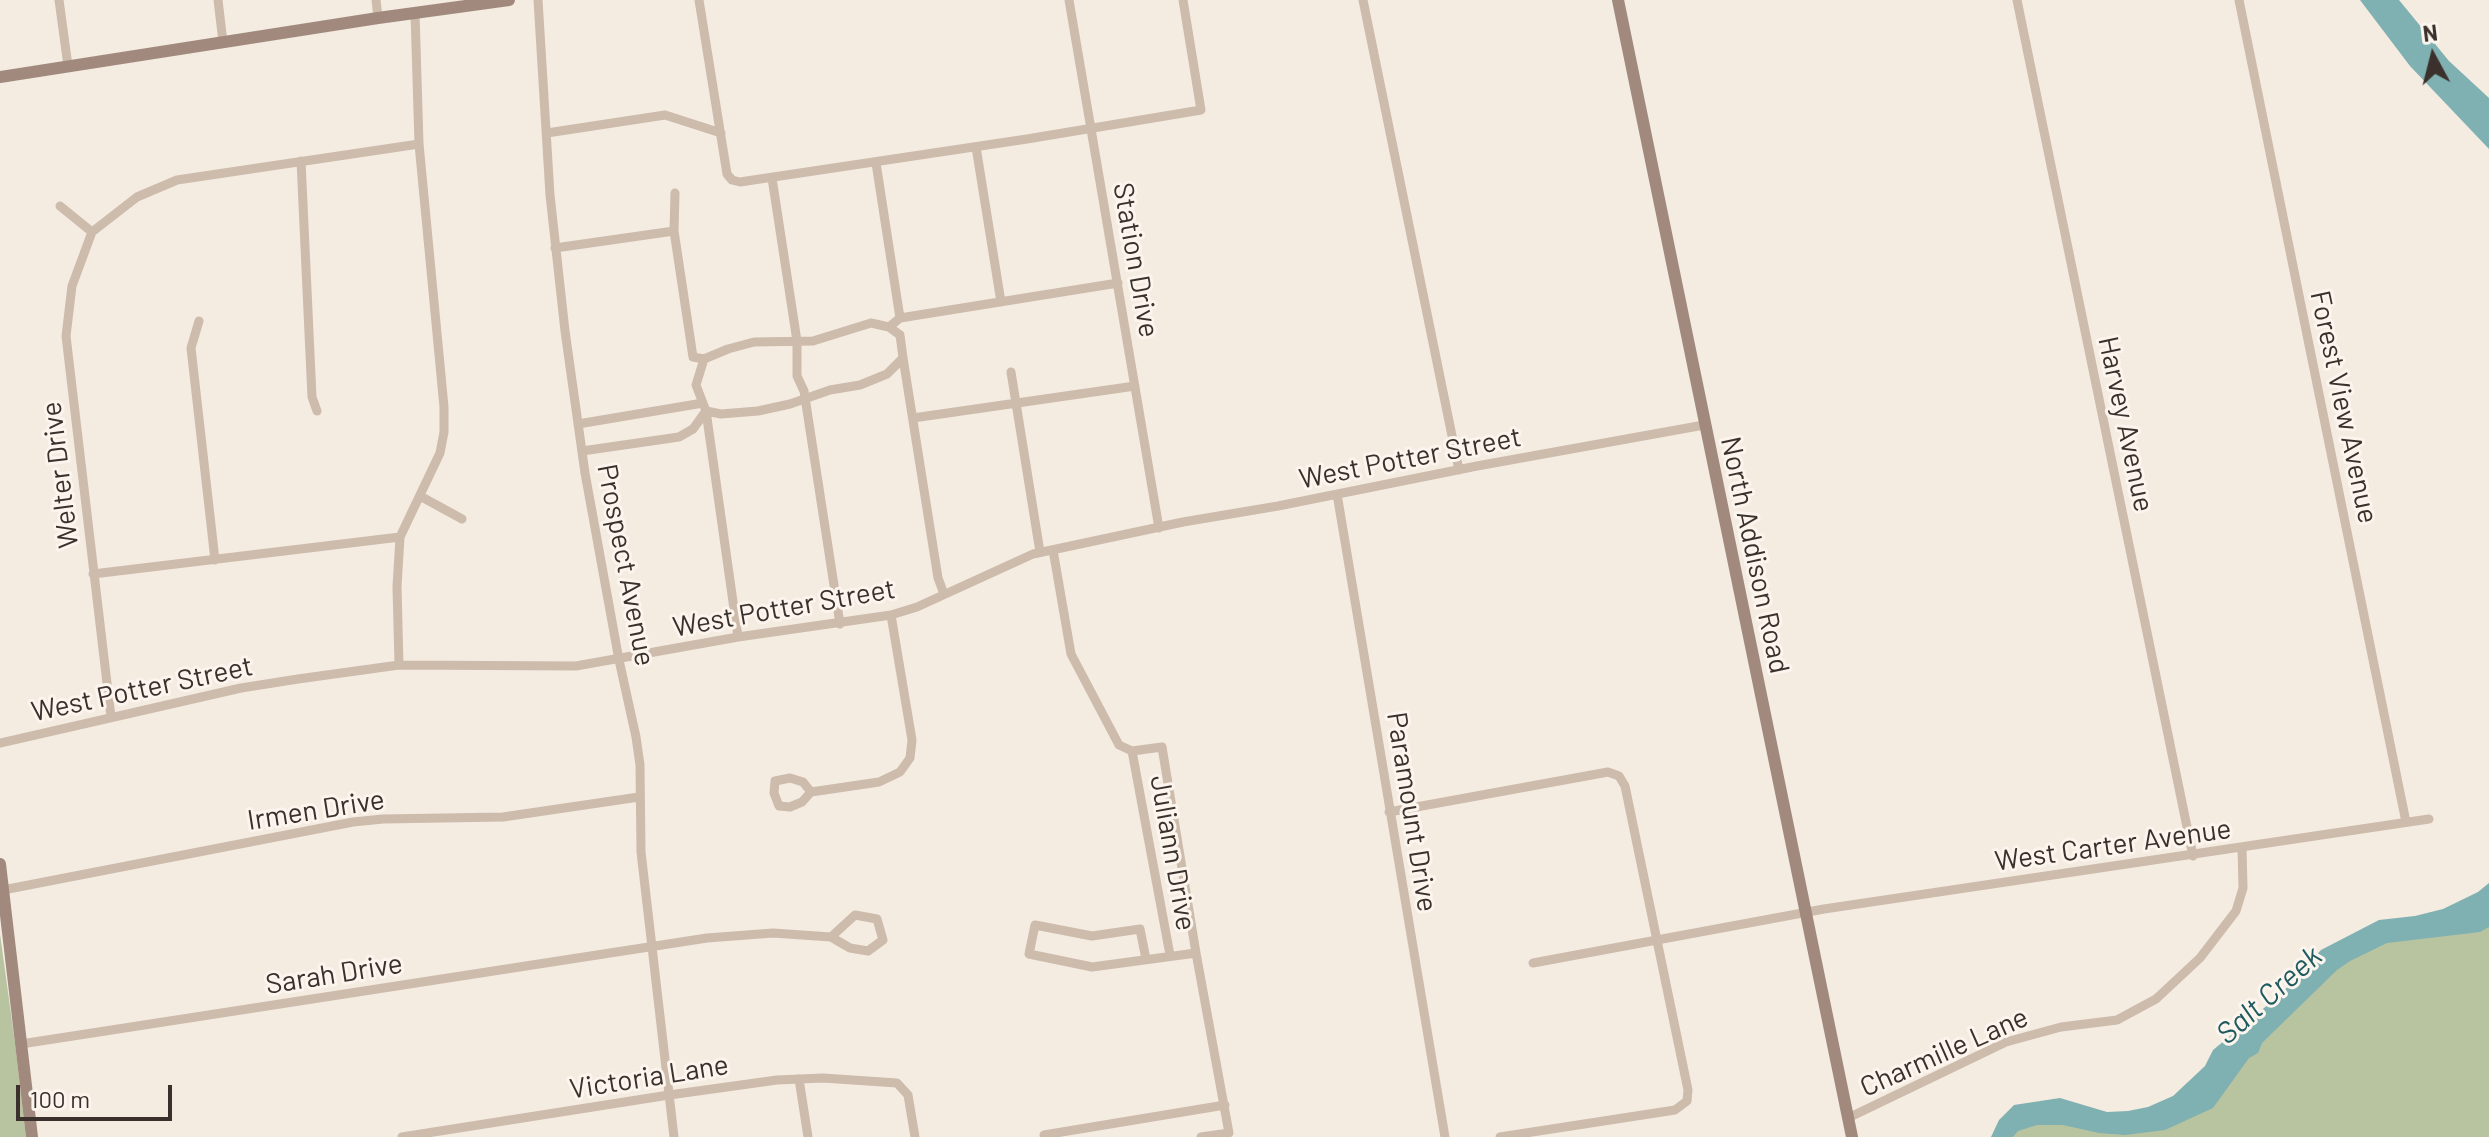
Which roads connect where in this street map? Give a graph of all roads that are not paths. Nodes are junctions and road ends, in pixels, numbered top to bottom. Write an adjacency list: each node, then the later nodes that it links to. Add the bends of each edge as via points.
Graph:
1 (59, 0): 16 (street)
2 (218, 0): 15 (street)
3 (376, 0): 14 (street)
4 (509, 0): 13 (street)
5 (538, 0): 19 (street, Prospect Avenue)
6 (699, 0): 20 (street)
7 (1069, 0): 18 (street, Station Drive)
8 (1183, 0): 18 (street, via 1201,110)
9 (1363, 0): 49 (street)
10 (1618, 0): 47 (street, North Addison Road)
11 (2017, 0): 74 (street, Harvey Avenue)
12 (2239, 0): 72 (street, Forest View Avenue)
13 (415, 13): 14 (street); 21 (street)
14 (378, 18): 15 (street)
15 (223, 42): 16 (street)
16 (68, 66): 17 (street)
17 (0, 77)
18 (1091, 129): 22 (street); 31 (street, Station Drive)
19 (547, 133): 20 (street, via 665,115); 30 (street, Prospect Avenue)
20 (721, 133): 25 (street, via 732,180)
21 (419, 144): 23 (street); 51 (street, via 444,420 440,453)
22 (976, 147): 24 (street); 32 (street)
23 (301, 161): 29 (street, via 165,184 130,202); 44 (street, via 312,397)
24 (876, 163): 25 (street); 33 (street)
25 (772, 178): 36 (street)
26 (675, 193): 28 (street)
27 (60, 206): 29 (street)
28 (674, 231): 30 (street); 38 (street, via 693,357)
29 (92, 232): 58 (street, Welter Drive, via 72,286 66,323)
30 (555, 248): 46 (street, Prospect Avenue)
31 (1118, 283): 32 (street); 40 (street, Station Drive)
32 (1001, 302): 33 (street)
33 (900, 318): 35 (street)
34 (199, 321): 57 (street, via 191,348)
35 (889, 327): 36 (street, via 871,323); 37 (street, via 900,335)
36 (797, 341): 38 (street, via 754,342); 41 (street, via 797,376)
37 (903, 358): 41 (street, via 887,374); 45 (street)
38 (704, 359): 43 (street, via 696,385)
39 (1011, 372): 42 (street)
40 (1135, 386): 42 (street); 53 (street, Station Drive)
41 (805, 399): 43 (street, via 721,414); 61 (street)
42 (1017, 403): 45 (street); 56 (street)
43 (704, 407): 46 (street); 48 (street, via 693,429 679,437); 62 (street)
44 (317, 411)
45 (913, 418): 59 (street)
46 (578, 424): 48 (street, Prospect Avenue)
47 (1704, 425): 49 (street, West Potter Street); 77 (street, North Addison Road)
48 (582, 451): 63 (street, Prospect Avenue)
49 (1459, 470): 50 (street, West Potter Street)
50 (1337, 494): 53 (street, West Potter Street); 70 (street, Paramount Drive)
51 (420, 496): 52 (street); 54 (street)
52 (462, 519)
53 (1159, 528): 55 (street, West Potter Street)
54 (400, 537): 57 (street); 64 (street)
55 (1053, 550): 56 (street, West Potter Street); 67 (street, Juliann Drive, via 1071,654 1119,745)
56 (1040, 552): 59 (street, West Potter Street)
57 (215, 560): 58 (street)
58 (93, 574): 65 (street, Welter Drive)
59 (944, 594): 60 (street, West Potter Street)
60 (891, 615): 61 (street, West Potter Street); 68 (street, via 912,740 910,758 890,778)
61 (840, 624): 62 (street, West Potter Street)
62 (738, 637): 63 (street, West Potter Street)
63 (619, 660): 64 (street, West Potter Street, via 576,666); 69 (street, Prospect Avenue, via 636,737)
64 (399, 665): 65 (street, West Potter Street, via 241,688)
65 (111, 717): 66 (street, West Potter Street)
66 (0, 743)
67 (1132, 751): 81 (street, via 1162,747); 82 (street, Juliann Drive)
68 (811, 792)
69 (639, 797): 76 (street, Irmen Drive, via 503,817 353,822); 80 (street, Prospect Avenue)
70 (1389, 812): 79 (street, via 1608,772 1619,776); 97 (street, Paramount Drive)
71 (2429, 819): 72 (street, West Carter Avenue)
72 (2406, 822): 73 (street, West Carter Avenue)
73 (2242, 848): 74 (street, West Carter Avenue); 89 (street, Charmille Lane, via 2243,888 2236,911 2200,958 2156,999 2117,1020 2015,1039)
74 (2193, 856): 77 (street, West Carter Avenue)
75 (0, 864): 76 (street)
76 (3, 890): 85 (street)
77 (1804, 913): 79 (street, West Carter Avenue); 89 (street, North Addison Road)
78 (831, 937): 78 (street, Sarah Drive, via 855,915 877,919 883,940 868,951); 80 (street, Sarah Drive, via 773,933)
79 (1657, 941): 84 (street, West Carter Avenue); 98 (street, via 1687,1101 1675,1110)
80 (652, 946): 85 (street, Sarah Drive); 87 (street, Prospect Avenue)
81 (1196, 953): 82 (street, Juliann Drive); 88 (street, Juliann Drive)
82 (1170, 955): 83 (street)
83 (1146, 959): 83 (street, via 1092,967 1029,954 1035,925 1092,936 1140,929)
84 (1533, 963)
85 (21, 1044): 91 (street)
86 (799, 1079): 87 (street, Victoria Lane); 94 (street); 95 (street, Victoria Lane, via 866,1079 902,1086 910,1101)
87 (669, 1095): 92 (street, Victoria Lane); 93 (street, Prospect Avenue)
88 (1225, 1105): 90 (street); 96 (street, via 1229,1133)
89 (1848, 1118): 99 (street, North Addison Road)
90 (1044, 1136)
91 (32, 1137)
92 (402, 1137)
93 (674, 1137)
94 (808, 1137)
95 (915, 1137)
96 (1201, 1137)
97 (1445, 1137)
98 (1500, 1137)
99 (1852, 1137)

